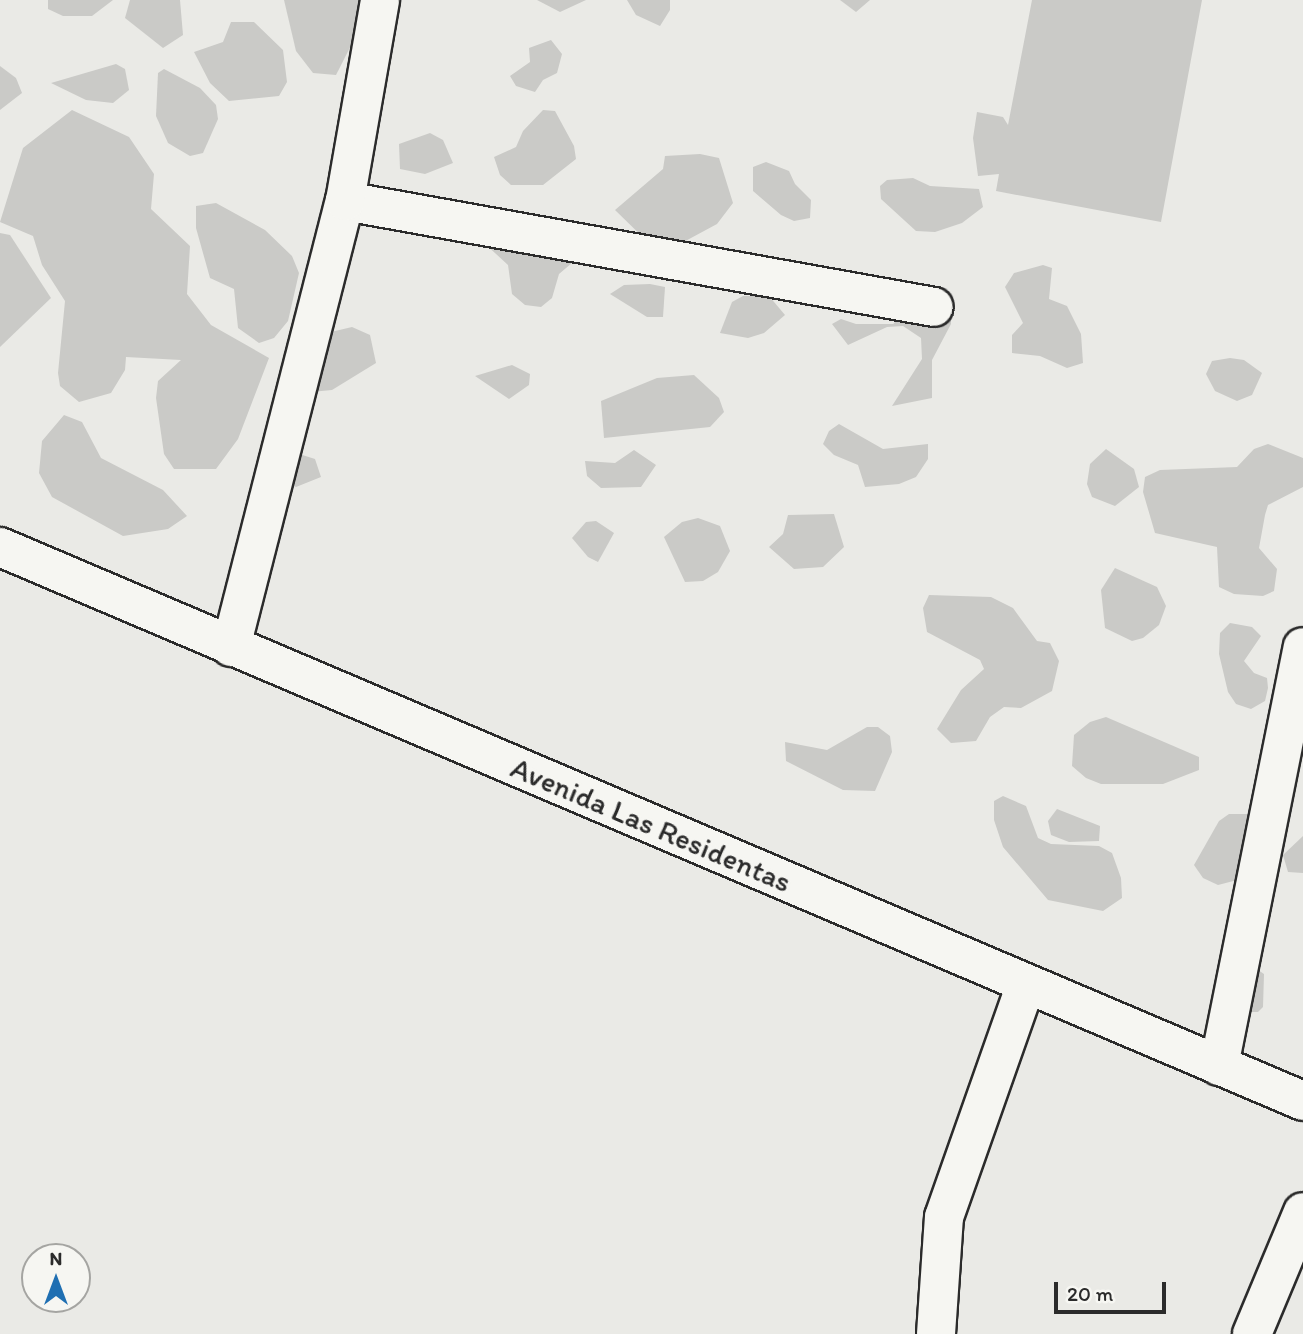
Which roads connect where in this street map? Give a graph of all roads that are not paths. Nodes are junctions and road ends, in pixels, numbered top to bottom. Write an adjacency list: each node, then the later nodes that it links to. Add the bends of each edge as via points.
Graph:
1 (380, 0): 2 (street)
2 (345, 201): 3 (street); 5 (street)
3 (934, 307)
4 (0, 547): 5 (street, Avenida Las Residentas)
5 (231, 647): 7 (street, Avenida Las Residentas)
6 (1303, 647): 8 (street)
7 (1026, 984): 8 (street, Avenida Las Residentas); 11 (street, via 944,1217)
8 (1219, 1066): 9 (street, Avenida Las Residentas)
9 (1303, 1101)
10 (1303, 1212): 12 (street)
11 (936, 1334)
12 (1252, 1334)

